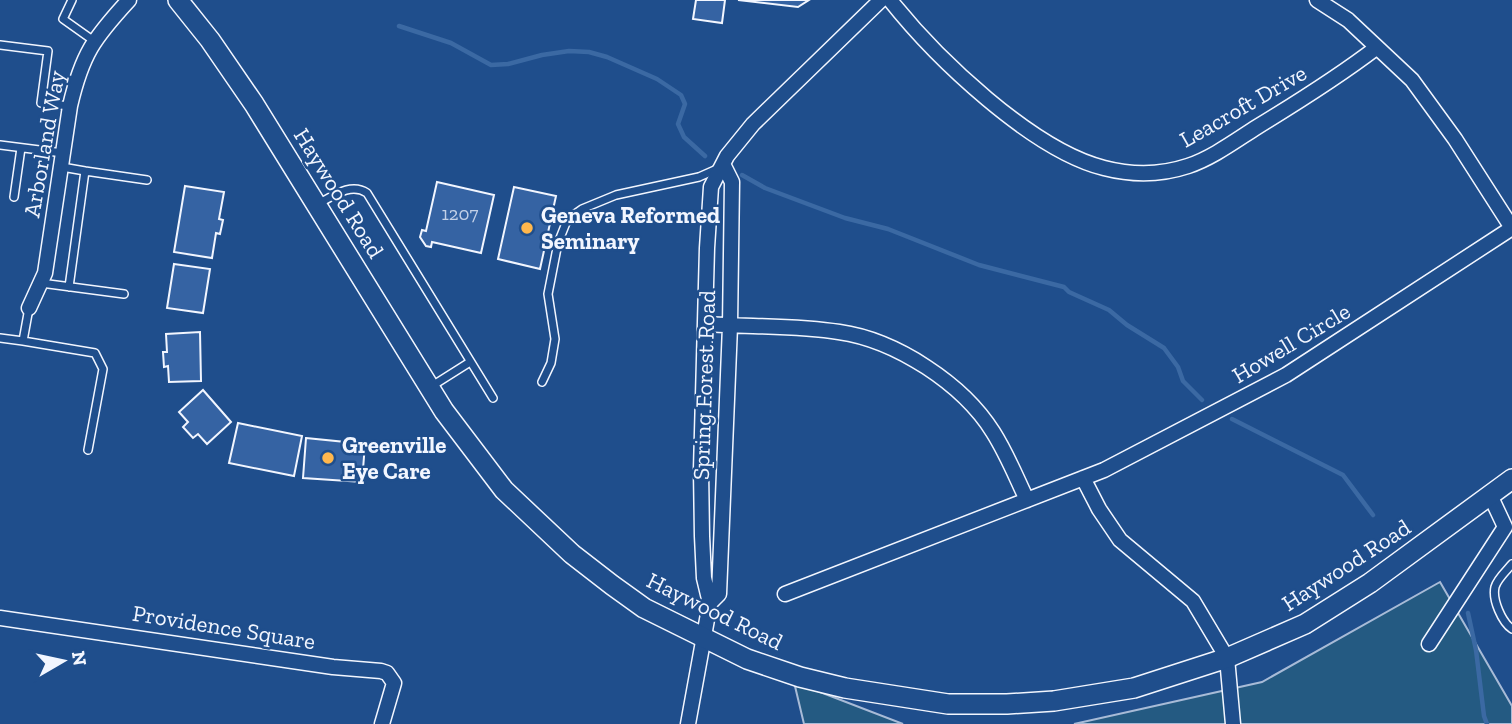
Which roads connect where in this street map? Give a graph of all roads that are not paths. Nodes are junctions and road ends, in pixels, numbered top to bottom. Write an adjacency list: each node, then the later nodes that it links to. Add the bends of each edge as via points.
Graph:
1 (72, 0): 7 (lane, via 63,19)
2 (129, 0): 7 (street, Arborland Way)
3 (178, 0): 18 (main road, Haywood Road, via 254,104)
4 (881, 0): 14 (street, Spring Forest Road, via 754,124)
5 (890, 0): 9 (street, Leacroft Drive, via 946,61 1018,122 1088,163 1132,173 1169,171 1204,158 1320,88)
6 (1317, 0): 9 (street, via 1348,20)
7 (94, 41): 10 (street, Arborland Way)
8 (0, 45): 10 (lane, via 48,51 41,103)
9 (1376, 48): 19 (street, via 1430,103)
10 (70, 106): 13 (street, Arborland Way)
11 (0, 145): 12 (lane)
12 (21, 148): 13 (lane); 17 (lane)
13 (62, 160): 15 (lane); 20 (street, Arborland Way)
14 (724, 166): 24 (street, Spring Forest Road, via 711,187 708,209); 25 (street, Spring Forest Road, via 732,182); 29 (lane, via 699,177 616,195 582,209 566,223 548,294 555,339)
15 (85, 171): 16 (lane); 21 (lane)
16 (147, 180)
17 (14, 197)
18 (317, 204): 28 (lane, via 347,190 358,188 367,193); 30 (main road, Haywood Road)
19 (1512, 228): 33 (street, Howell Circle, via 1286,375)
20 (41, 283): 21 (lane); 23 (street, Arborland Way)
21 (69, 287): 22 (lane)
22 (124, 294)
23 (29, 309): 27 (lane)
24 (705, 324): 25 (street); 40 (street, Spring Forest Road, via 702,536)
25 (730, 326): 36 (street, via 840,332 914,360 951,387 986,422); 40 (street, Spring Forest Road, via 719,594)
26 (0, 338): 27 (lane)
27 (23, 341): 32 (lane, via 96,353 103,369)
28 (470, 362): 30 (lane); 31 (lane)
29 (542, 382)
30 (429, 387): 43 (main road, Haywood Road, via 504,490 548,533 644,608)
31 (493, 397)
32 (88, 450)
33 (1083, 478): 36 (street, Howell Circle); 45 (street, via 1110,528 1193,601)
34 (1512, 479): 35 (main road, Haywood Road)
35 (1490, 495): 37 (street); 45 (main road, Haywood Road, via 1333,608)
36 (1027, 500): 39 (street, Howell Circle)
37 (1509, 528): 44 (street)
38 (1512, 564): 42 (lane, via 1495,586 1502,619)
39 (785, 594)
40 (710, 603): 43 (street, Spring Forest Road)
41 (0, 618): 46 (street, Providence Square, via 380,671 394,683)
42 (1512, 629)
43 (702, 637): 45 (main road, Haywood Road, via 800,677 948,704 1007,704 1102,694); 47 (street)
44 (1429, 644)
45 (1227, 658): 48 (street)
46 (382, 724)
47 (688, 724)
48 (1233, 724)

